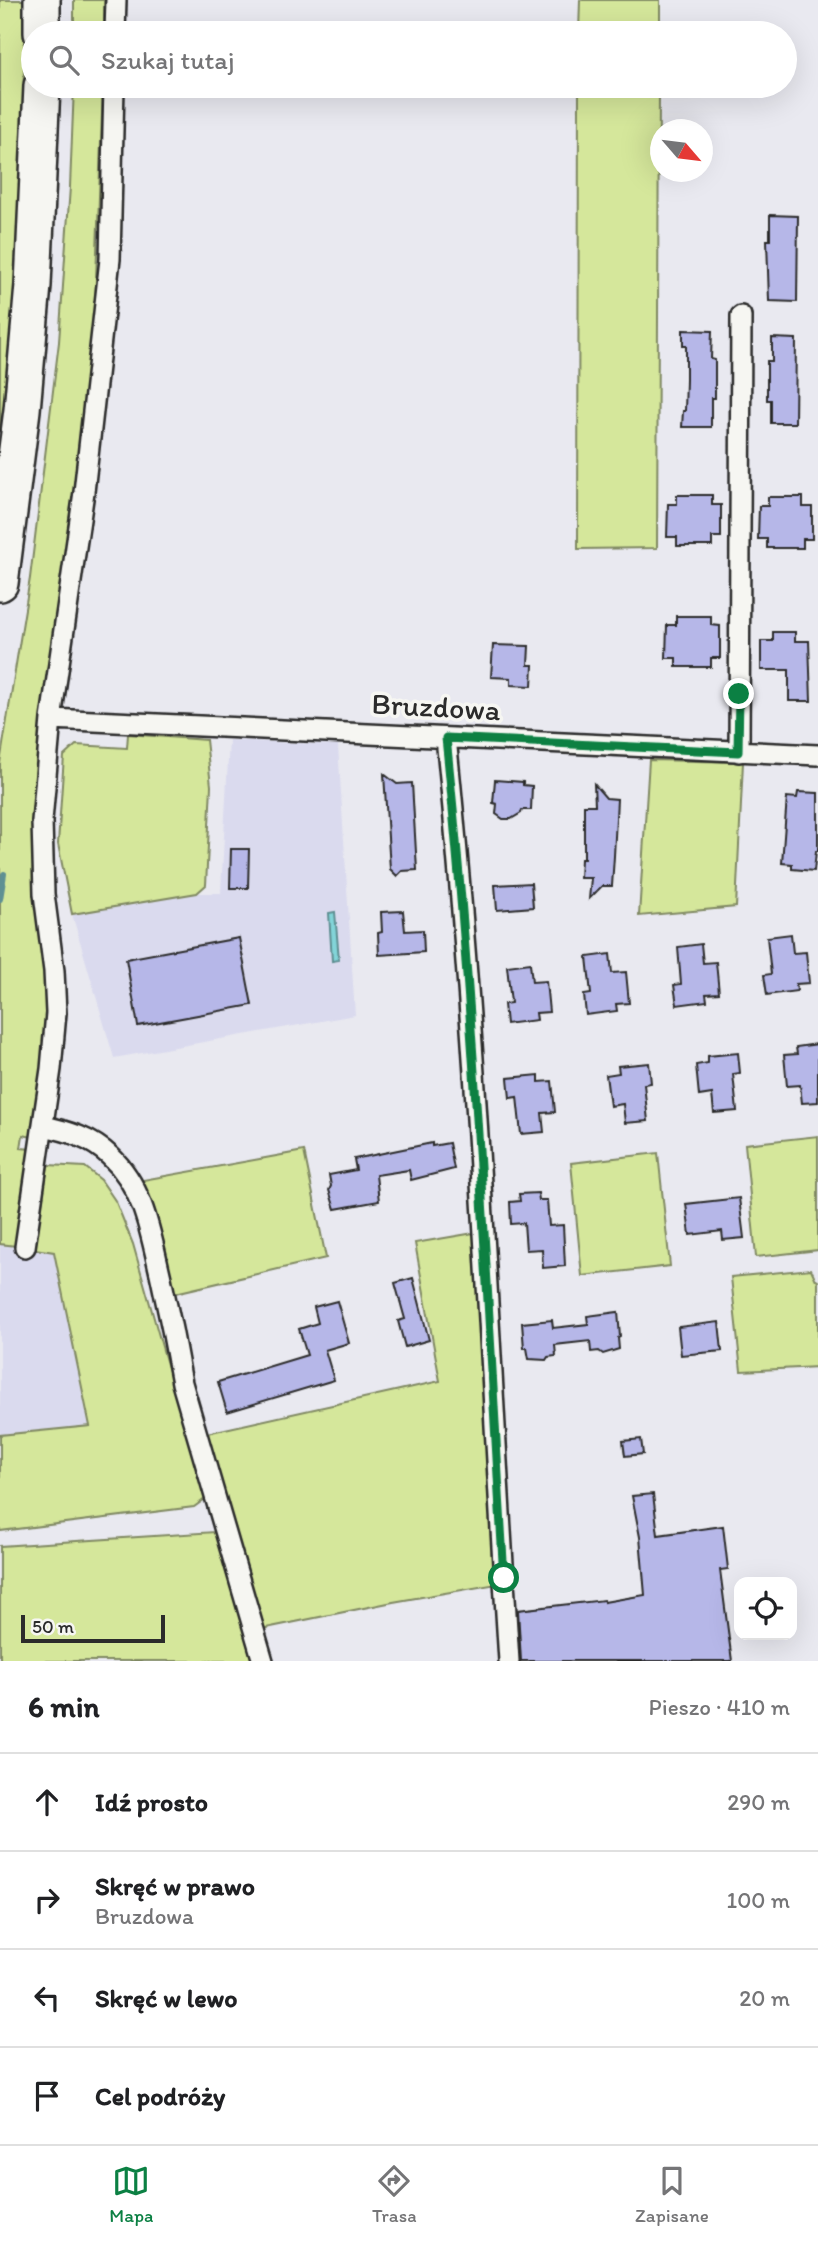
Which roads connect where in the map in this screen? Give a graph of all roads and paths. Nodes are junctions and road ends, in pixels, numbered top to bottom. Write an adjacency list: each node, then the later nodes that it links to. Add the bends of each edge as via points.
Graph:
1 (42, 0): 3 (highway)
2 (116, 0): 4 (street)
3 (42, 21)
4 (115, 21)
5 (41, 98): 8 (highway, via 26,368)
6 (114, 98): 9 (street, via 110,259 84,492)
7 (741, 316): 11 (street)
8 (0, 583)
9 (51, 719): 10 (street, Bruzdowa); 13 (street, via 42,858 56,1013)
10 (446, 738): 11 (street, Bruzdowa); 16 (street, via 474,1056)
11 (738, 752): 12 (street, Bruzdowa)
12 (818, 755)
13 (43, 1126): 14 (street); 15 (street, via 97,1145 125,1172 138,1197 176,1344 181,1383)
14 (25, 1247)
15 (263, 1661)
16 (509, 1661)

